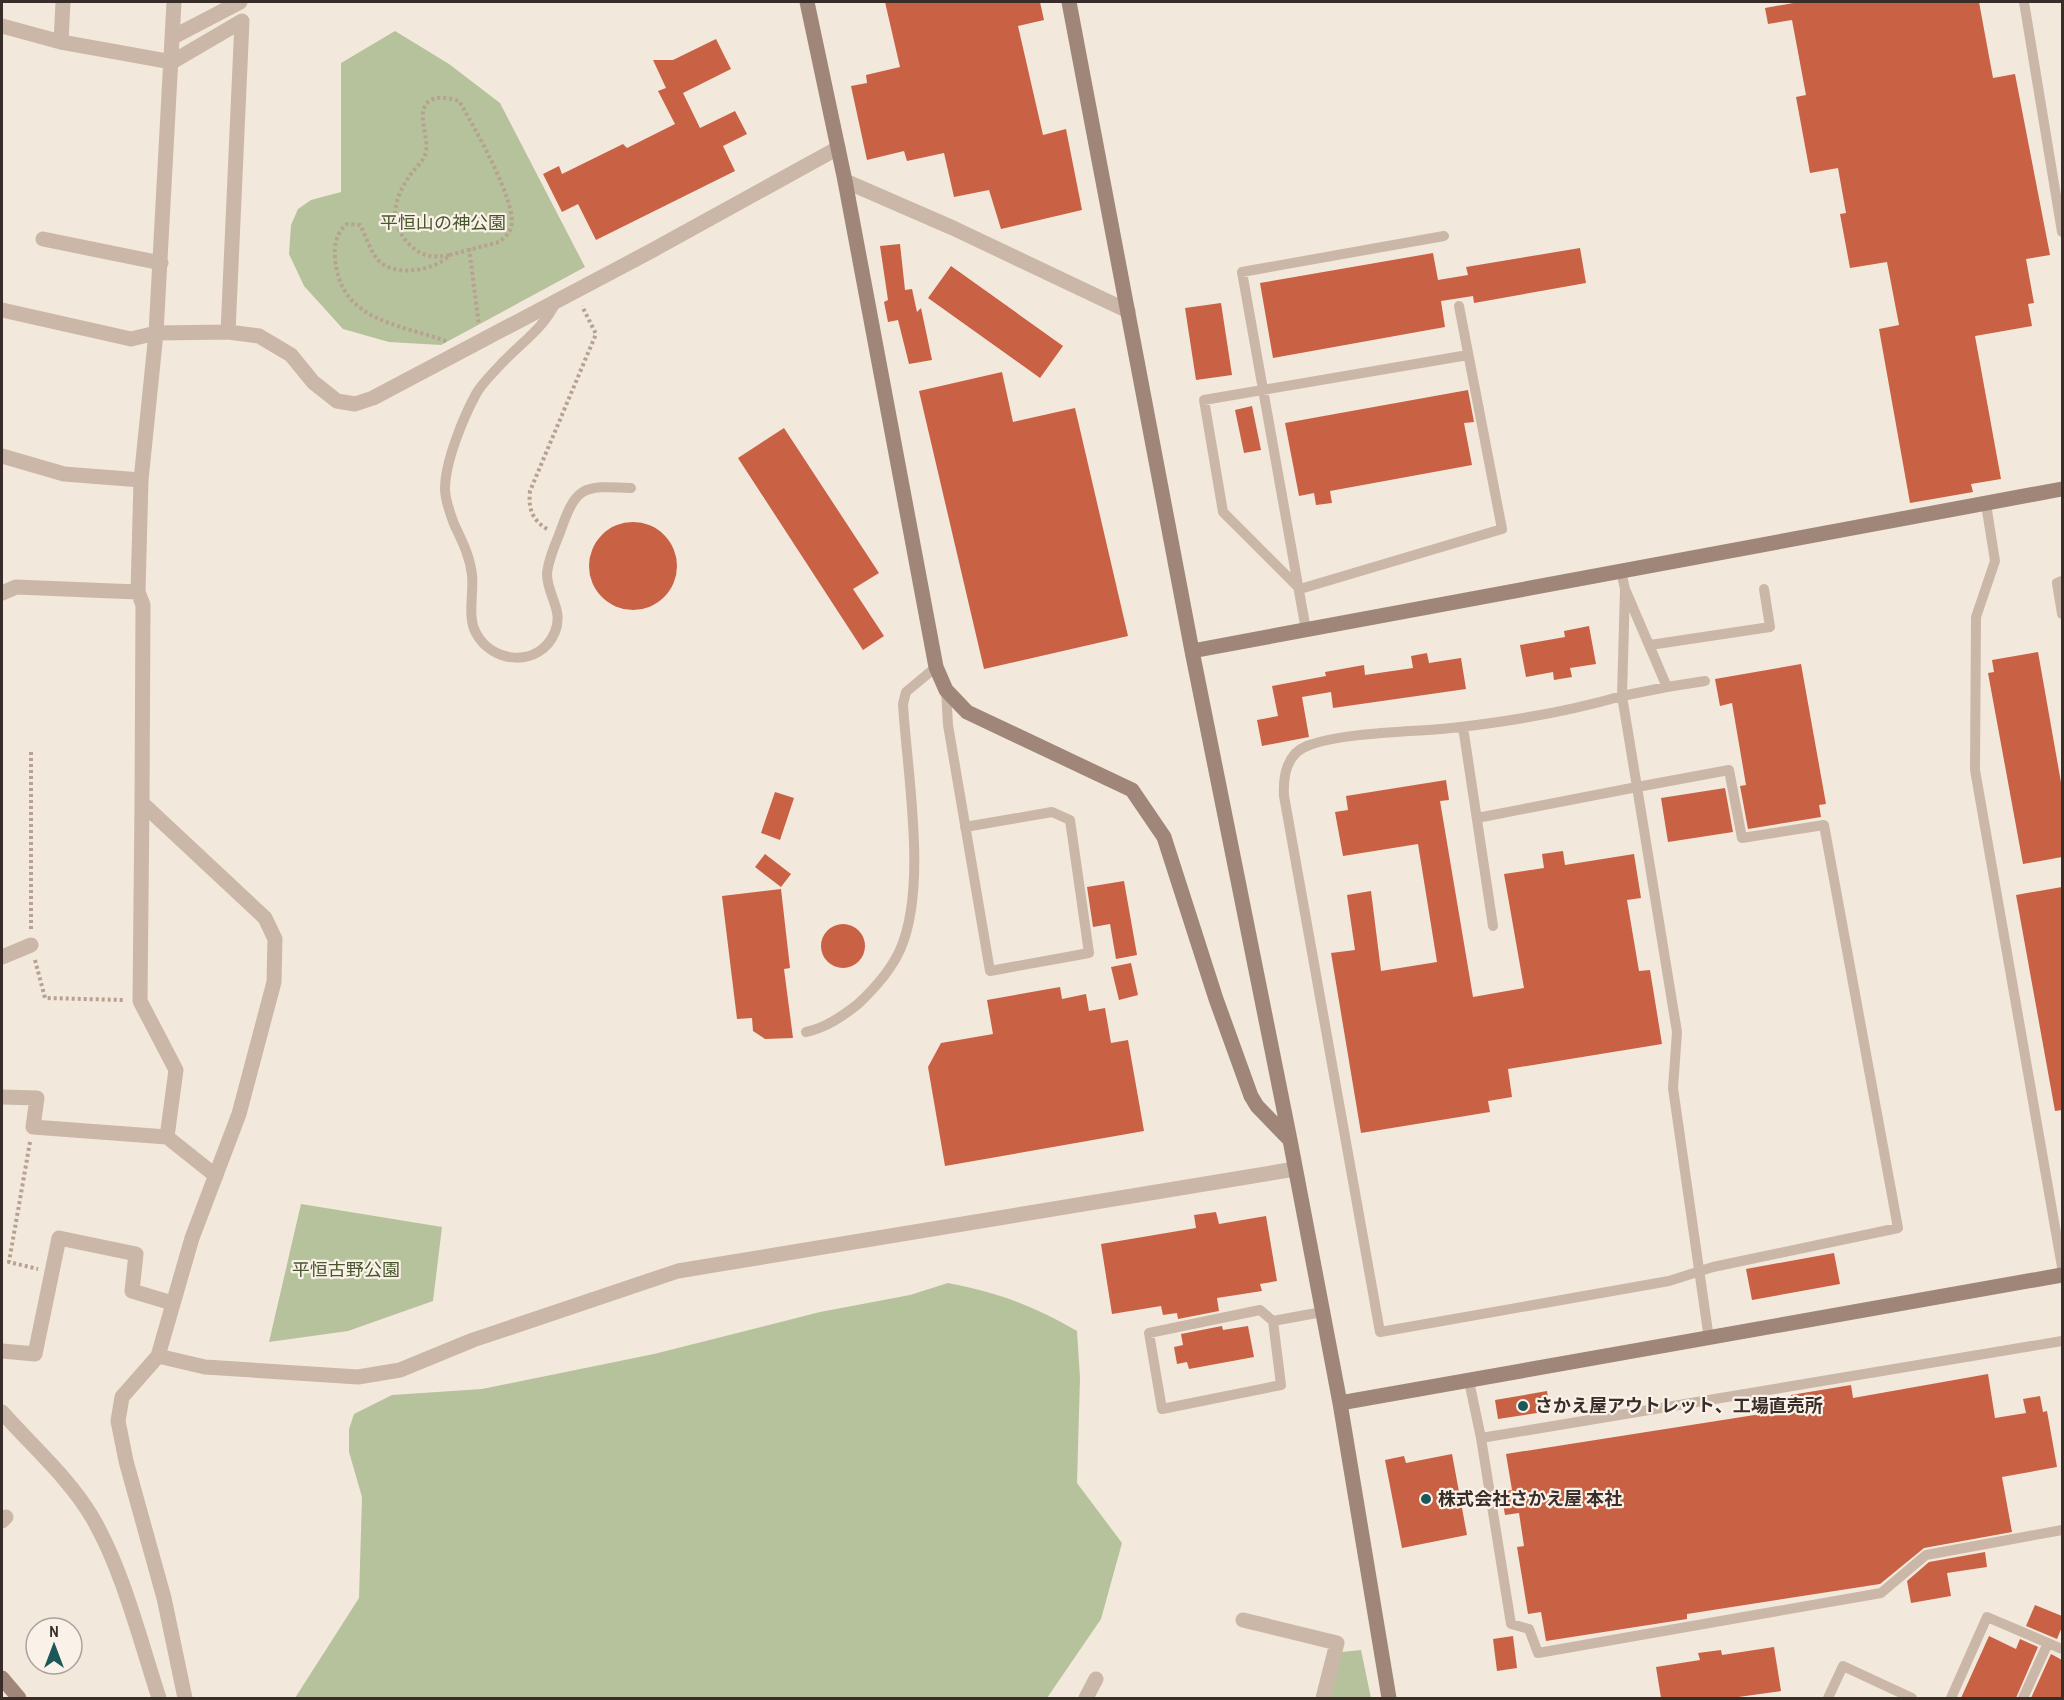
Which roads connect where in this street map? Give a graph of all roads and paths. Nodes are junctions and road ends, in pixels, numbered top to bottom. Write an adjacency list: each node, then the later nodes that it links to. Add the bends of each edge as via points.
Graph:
1 (63, 2): 9 (street)
2 (174, 2): 8 (street)
3 (240, 2): 8 (street)
4 (807, 2): 11 (street)
5 (1069, 2): 23 (street)
6 (2024, 2): 13 (lane)
7 (2, 26): 9 (street)
8 (173, 37): 10 (street)
9 (61, 42): 10 (street)
10 (172, 62): 18 (street); 24 (street, via 242,21)
11 (838, 148): 12 (street); 19 (street)
12 (845, 181): 23 (street); 47 (street)
13 (2062, 231)
14 (1444, 237): 29 (lane, via 1242,272)
15 (43, 239): 18 (street)
16 (469, 249): 17 (path); 17 (path, via 506,237 512,227 510,210 496,171 459,101 440,98 425,105 426,151 395,202 394,217 397,229 417,252 426,256); 26 (path)
17 (450, 255): 27 (path, via 425,268 391,268 379,261 360,225 355,224 340,229 334,248 335,267 344,290 361,311 396,327)
18 (161, 263): 25 (street)
19 (574, 292): 20 (street); 35 (path, via 596,334 529,501 535,520)
20 (556, 302): 26 (street); 35 (lane, via 547,321 477,392 447,471 449,513 470,559 474,632 496,655 520,658 535,654 555,633 558,617 548,574)
21 (1459, 306): 28 (lane)
22 (2, 310): 25 (street, via 131,339)
23 (1128, 311): 46 (street)
24 (228, 332): 25 (street); 27 (street, via 259,336 291,355 313,382 338,401 355,404)
25 (156, 333): 31 (street)
26 (482, 341): 27 (street)
27 (466, 349)
28 (1468, 355): 29 (lane); 38 (lane, via 1502,529)
29 (1263, 390): 38 (lane); 38 (lane, via 1204,400 1222,512)
30 (2, 456): 31 (street, via 64,474)
31 (141, 480): 41 (street)
32 (631, 488): 35 (lane, via 596,488 580,493 571,502)
33 (2062, 489): 34 (street)
34 (1986, 504): 36 (street); 69 (lane, via 1995,561 1976,617 1976,770)
35 (559, 534)
36 (1621, 571): 39 (lane); 44 (street)
37 (2062, 581): 43 (lane, via 2057,583)
38 (1300, 589): 44 (lane)
39 (1625, 589): 45 (lane); 51 (lane)
40 (1764, 589): 45 (lane, via 1770,627)
41 (138, 591): 42 (street, via 16,587); 55 (street, via 143,605)
42 (2, 593)
43 (2062, 614)
44 (1306, 630): 46 (street)
45 (1650, 645): 49 (lane)
46 (1192, 651): 66 (street)
47 (936, 667): 50 (street); 62 (lane, via 906,692 903,704 915,872 912,912 900,950 874,990 843,1016)
48 (1705, 681): 49 (lane)
49 (1667, 687): 51 (lane)
50 (946, 690): 57 (lane); 66 (street, via 967,712 1132,790 1164,837 1251,1096)
51 (1622, 696): 52 (lane); 54 (lane)
52 (1463, 727): 56 (lane); 71 (lane, via 1306,746 1292,760 1284,780 1380,1332 1669,1281)
53 (31, 752): 59 (path)
54 (1637, 787): 56 (lane); 71 (lane, via 1677,1032 1673,1088); 71 (lane, via 1729,770 1742,838 1824,825 1898,1228)
55 (142, 803): 61 (street); 68 (street, via 265,918 275,939 274,982 260,1042)
56 (1477, 818): 58 (lane)
57 (965, 827): 57 (lane, via 990,971 1089,952 1070,820 1052,812)
58 (1493, 926)
59 (32, 945): 60 (street); 61 (path, via 45,998)
60 (2, 957)
61 (140, 1001): 65 (street, via 176,1070)
62 (806, 1032)
63 (2, 1097): 64 (street, via 37,1098)
64 (33, 1127): 65 (street); 70 (path, via 9,1262)
65 (167, 1137): 68 (street)
66 (1290, 1140): 67 (street)
67 (1295, 1169): 74 (street); 79 (street, via 678,1271 494,1332 400,1370 358,1377 205,1367)
68 (216, 1176): 73 (street)
69 (2062, 1267)
70 (52, 1272): 73 (street, via 59,1239 136,1254 132,1292); 78 (street, via 35,1354)
71 (1699, 1272): 76 (lane)
72 (2062, 1275): 76 (street)
73 (172, 1303): 79 (street)
74 (1322, 1312): 75 (lane); 81 (street)
75 (1273, 1321): 75 (lane, via 1260,1310 1149,1333 1162,1409 1281,1385)
76 (1709, 1339): 80 (street)
77 (2062, 1341): 83 (lane)
78 (2, 1351)
79 (158, 1356): 92 (street, via 122,1397 118,1421 164,1598)
80 (1469, 1381): 81 (street); 83 (lane)
81 (1340, 1403): 95 (street)
82 (2, 1412): 91 (street, via 92,1516 110,1553)
83 (1480, 1438): 84 (lane, via 1511,1624 1529,1629 1538,1653 1881,1593 1926,1555)
84 (2062, 1530)
85 (1243, 1620): 94 (street, via 1337,1643)
86 (2048, 1643): 87 (lane); 98 (lane, via 1987,1617); 99 (lane)
87 (2062, 1649)
88 (2, 1678): 90 (street)
89 (1096, 1679): 93 (street)
90 (19, 1698)
91 (159, 1698)
92 (185, 1698)
93 (1086, 1698)
94 (1323, 1698)
95 (1389, 1698)
96 (1828, 1698): 97 (lane, via 1843,1666)
97 (1912, 1698)
98 (1951, 1698)
99 (2023, 1698)

